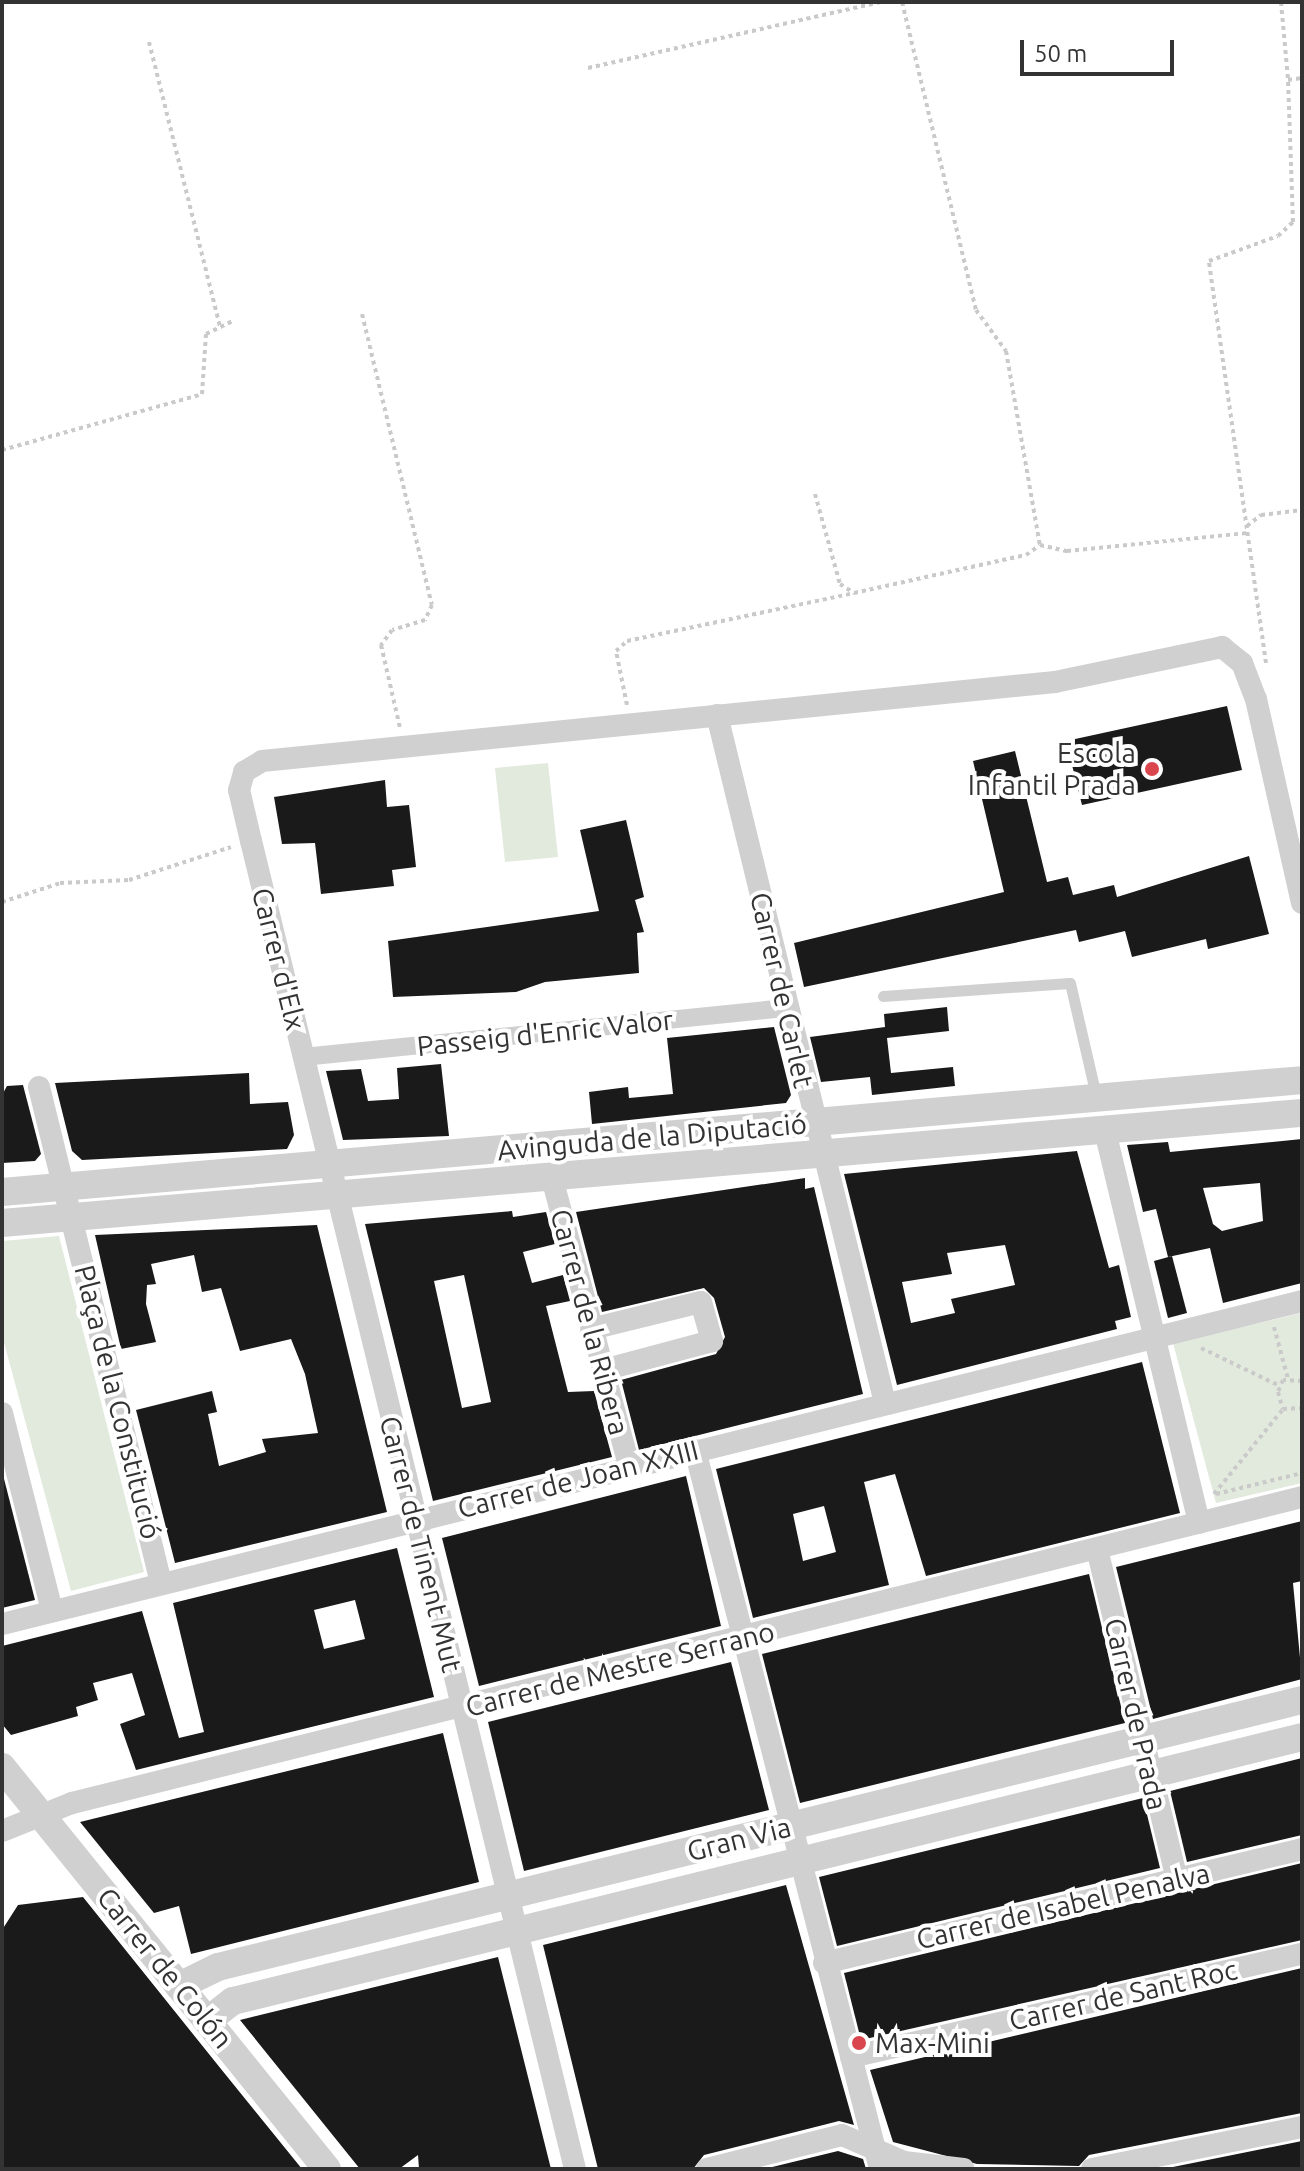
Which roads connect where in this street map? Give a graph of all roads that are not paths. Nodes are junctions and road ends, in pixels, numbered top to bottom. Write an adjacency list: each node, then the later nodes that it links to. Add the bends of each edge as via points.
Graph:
1 (717, 715): 2 (street, via 1055,682 1222,647 1234,651 1256,699); 4 (street, Carrer de Carlet); 5 (street, Carrer d'Elx, via 262,761 244,772 239,790)
2 (1302, 903)
3 (883, 996): 8 (lane, via 1070,983)
4 (787, 1008): 5 (street, Passeig d'Enric Valor); 10 (street, Carrer de Carlet)
5 (303, 1057): 13 (street, Carrer d'Elx)
6 (1302, 1080): 8 (street, Avinguda de la Diputació)
7 (39, 1087): 15 (street, Plaça de la Constitució)
8 (1096, 1099): 10 (street, Avinguda de la Diputació)
9 (1302, 1113): 11 (street, Avinguda de la Diputació)
10 (814, 1123): 12 (street, Carrer de Carlet); 13 (street, Avinguda de la Diputació)
11 (1105, 1131): 12 (street, Avinguda de la Diputació); 22 (street)
12 (823, 1155): 14 (street, Avinguda de la Diputació); 24 (street, Carrer de Carlet)
13 (330, 1166): 15 (street, Avinguda de la Diputació); 17 (street, Carrer d'Elx)
14 (552, 1178): 17 (street, Avinguda de la Diputació); 21 (street, Carrer de la Ribera)
15 (64, 1188): 16 (street, Avinguda de la Diputació); 18 (street, Plaça de la Constitució)
16 (2, 1192)
17 (337, 1197): 18 (street, Avinguda de la Diputació); 29 (street, Carrer de Tinent Mut)
18 (74, 1220): 19 (street, Avinguda de la Diputació); 32 (street, Plaça de la Constitució)
19 (2, 1223)
20 (1302, 1301): 22 (street, Carrer de Joan XXIII)
21 (591, 1329): 23 (street, Carrer de la Ribera); 23 (street, via 701,1302 712,1341)
22 (1155, 1337): 24 (street, Carrer de Joan XXIII); 30 (street)
23 (603, 1370): 27 (street, Carrer de la Ribera)
24 (885, 1403): 26 (street, Carrer de Joan XXIII)
25 (2, 1413): 33 (street)
26 (695, 1450): 27 (street, Carrer de Joan XXIII); 35 (street)
27 (629, 1466): 29 (street, Carrer de Joan XXIII)
28 (1302, 1497): 30 (street, Carrer de Mestre Serrano)
29 (415, 1520): 32 (street, Carrer de Joan XXIII); 37 (street, Carrer de Tinent Mut)
30 (1199, 1523): 31 (street, Carrer de Mestre Serrano)
31 (1097, 1549): 35 (street, Carrer de Mestre Serrano); 39 (street, Carrer de Prada)
32 (161, 1583): 33 (street, Carrer de Joan XXIII)
33 (52, 1611): 34 (street, Carrer de Joan XXIII)
34 (2, 1624)
35 (742, 1639): 37 (street, Carrer de Mestre Serrano); 43 (street)
36 (1302, 1700): 39 (street, Gran Via)
37 (461, 1708): 42 (street, Carrer de Mestre Serrano, via 72,1803); 48 (street, Carrer de Tinent Mut)
38 (1302, 1737): 41 (street, Gran Via)
39 (1141, 1739): 41 (street, Carrer de Prada); 43 (street, Gran Via)
40 (2, 1767): 42 (street, Carrer de Colón)
41 (1150, 1774): 46 (street, Gran Via); 47 (street, Carrer de Prada)
42 (43, 1818): 44 (street, Carrer de Mestre Serrano); 52 (street, Carrer de Colón)
43 (788, 1827): 46 (street); 48 (street, Gran Via)
44 (2, 1831)
45 (1302, 1849): 47 (street, Carrer de Isabel Penalva)
46 (796, 1861): 49 (street, Gran Via); 51 (street)
47 (1177, 1879): 51 (street, Carrer de Isabel Penalva)
48 (510, 1897): 49 (street, Carrer de Tinent Mut); 52 (street, Gran Via, via 218,1967)
49 (517, 1930): 53 (street, Gran Via, via 233,2001); 58 (street, Carrer de Tinent Mut)
50 (1302, 1954): 54 (street, Carrer de Sant Roc)
51 (824, 1963): 54 (street)
52 (179, 1986): 53 (street, Carrer de Colón)
53 (207, 2021): 57 (street, Carrer de Colón)
54 (851, 2057): 56 (street)
55 (1302, 2127): 62 (street)
56 (875, 2145): 59 (street, via 842,2135); 60 (street); 61 (street, via 904,2162)
57 (327, 2169)
58 (575, 2169)
59 (707, 2169)
60 (880, 2169)
61 (964, 2169)
62 (1092, 2169)

